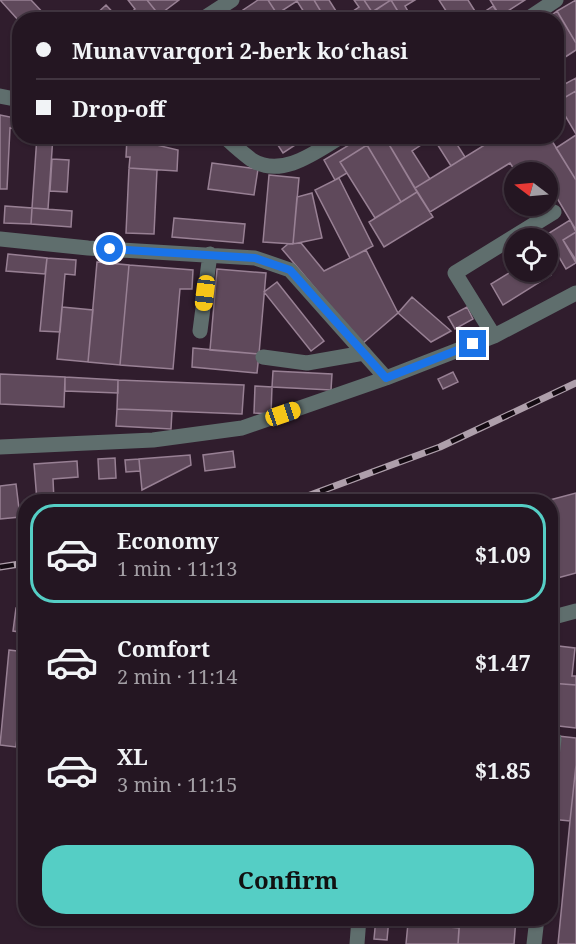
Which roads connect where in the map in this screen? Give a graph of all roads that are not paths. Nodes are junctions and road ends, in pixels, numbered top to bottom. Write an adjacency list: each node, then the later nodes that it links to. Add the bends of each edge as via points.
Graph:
1 (232, 0): 3 (street)
2 (556, 0): 4 (street)
3 (213, 12)
4 (537, 12)
5 (232, 144): 6 (street, via 254,161 287,165)
6 (329, 144)
7 (548, 216): 12 (street, via 455,273)
8 (0, 239): 9 (street)
9 (210, 254): 11 (street); 13 (street, via 255,258 290,270)
10 (576, 293): 12 (street)
11 (200, 331)
12 (494, 336): 15 (street)
13 (364, 353): 14 (street, via 307,363); 15 (street)
14 (263, 357)
15 (386, 378): 16 (street, via 242,428 153,440)
16 (0, 447)
17 (576, 611): 18 (street)
18 (558, 616)
19 (358, 926): 21 (street)
20 (536, 926): 22 (street)
21 (357, 944)
22 (534, 944)

